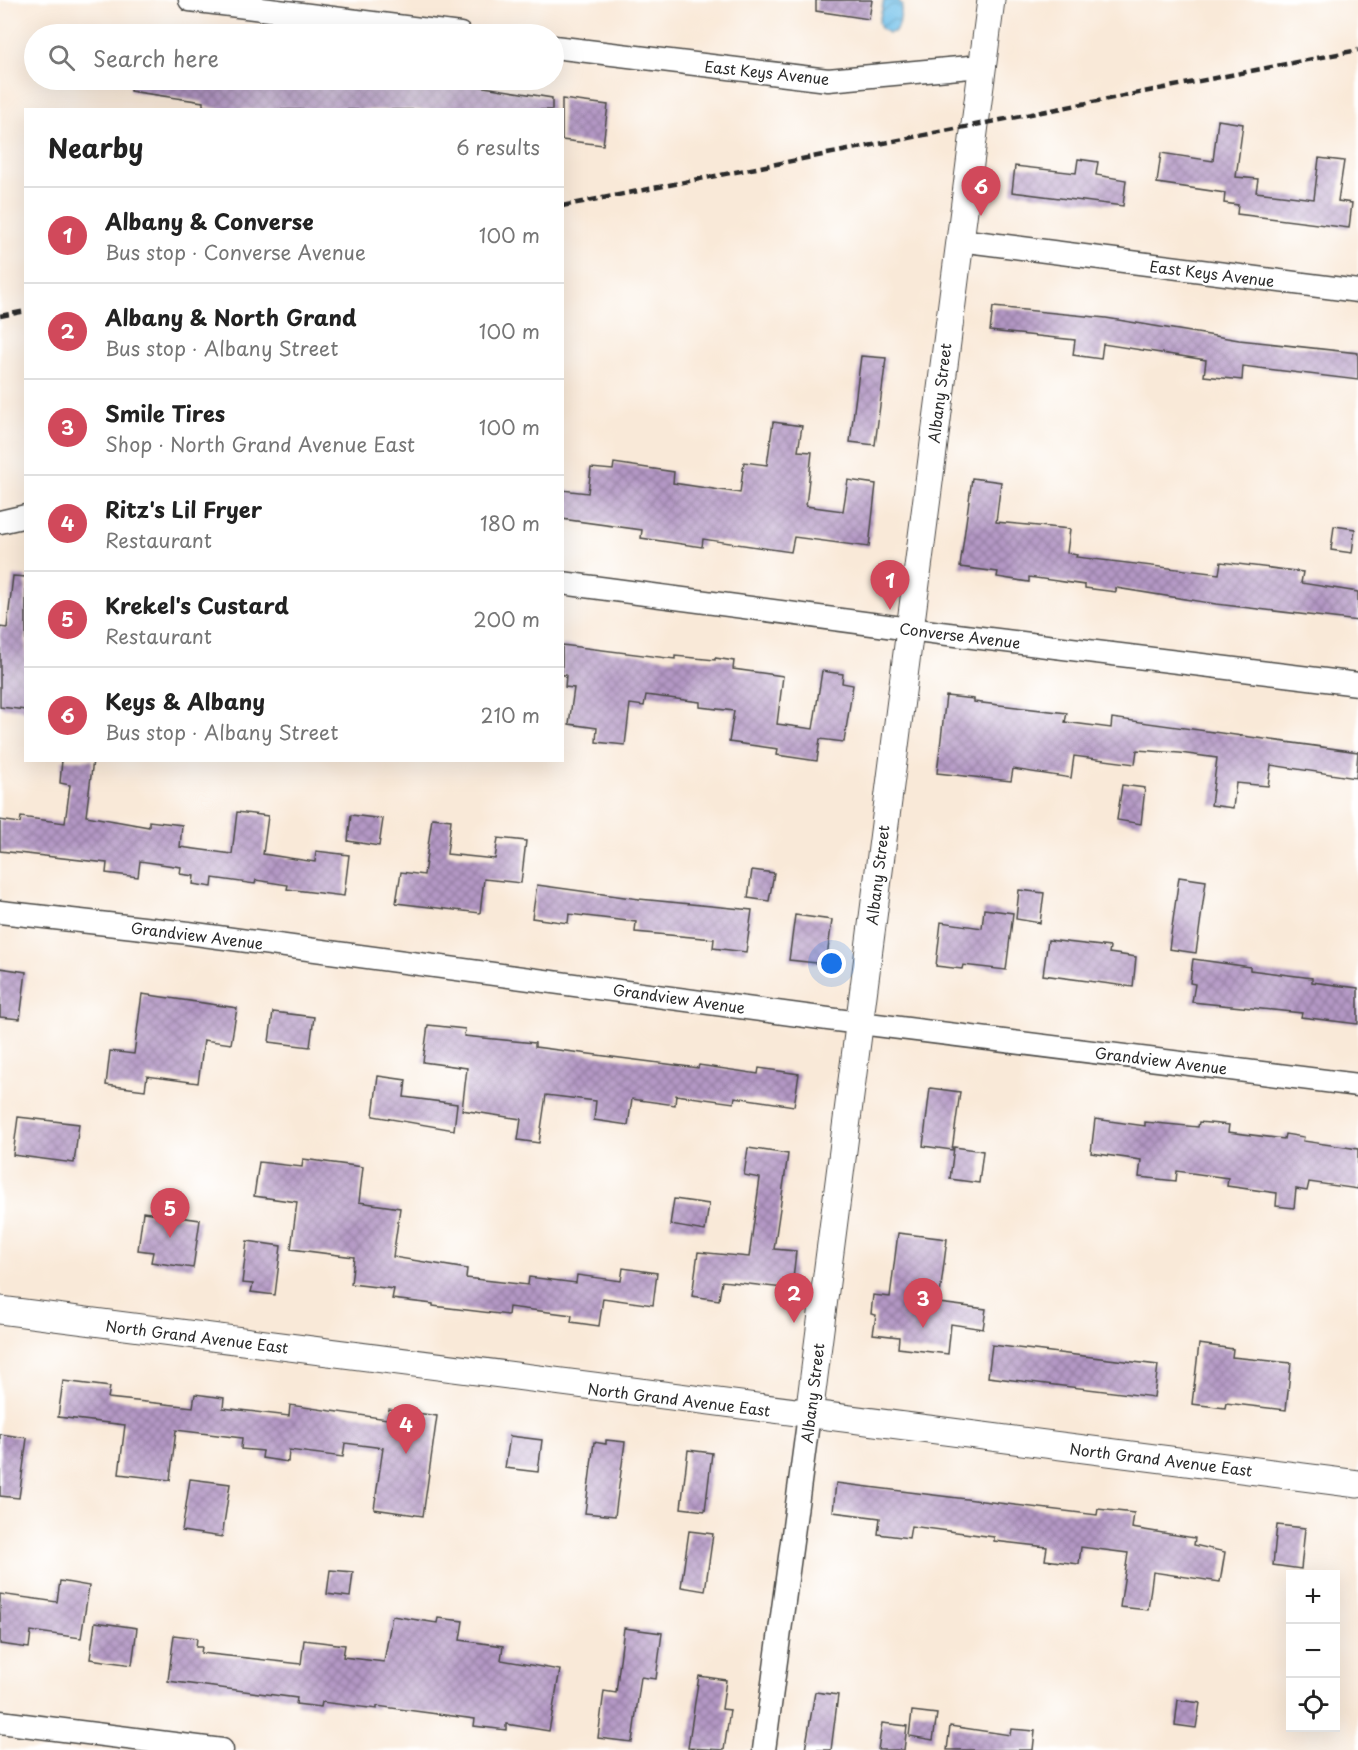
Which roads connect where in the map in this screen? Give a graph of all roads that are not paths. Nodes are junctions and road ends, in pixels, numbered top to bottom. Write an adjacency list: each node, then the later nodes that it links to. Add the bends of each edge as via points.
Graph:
1 (190, 0): 3 (street)
2 (991, 0): 5 (street, Albany Street)
3 (381, 24)
4 (564, 47): 5 (street, East Keys Avenue, via 828,80)
5 (981, 66): 6 (street, Albany Street, via 977,124)
6 (959, 240): 7 (street, East Keys Avenue); 11 (street, Albany Street)
7 (1358, 291)
8 (24, 516): 9 (street)
9 (0, 522)
10 (564, 583): 11 (street, Converse Avenue)
11 (909, 629): 12 (street, Converse Avenue); 14 (street, Albany Street)
12 (1358, 684)
13 (0, 912): 14 (street, Grandview Avenue, via 200,934)
14 (859, 1023): 15 (street, Grandview Avenue); 17 (street, Albany Street)
15 (1358, 1085)
16 (0, 1310): 17 (street, North Grand Avenue East)
17 (809, 1415): 18 (street, North Grand Avenue East); 21 (street, Albany Street)
18 (1358, 1484)
19 (0, 1722): 20 (street)
20 (222, 1750)
21 (764, 1750)

